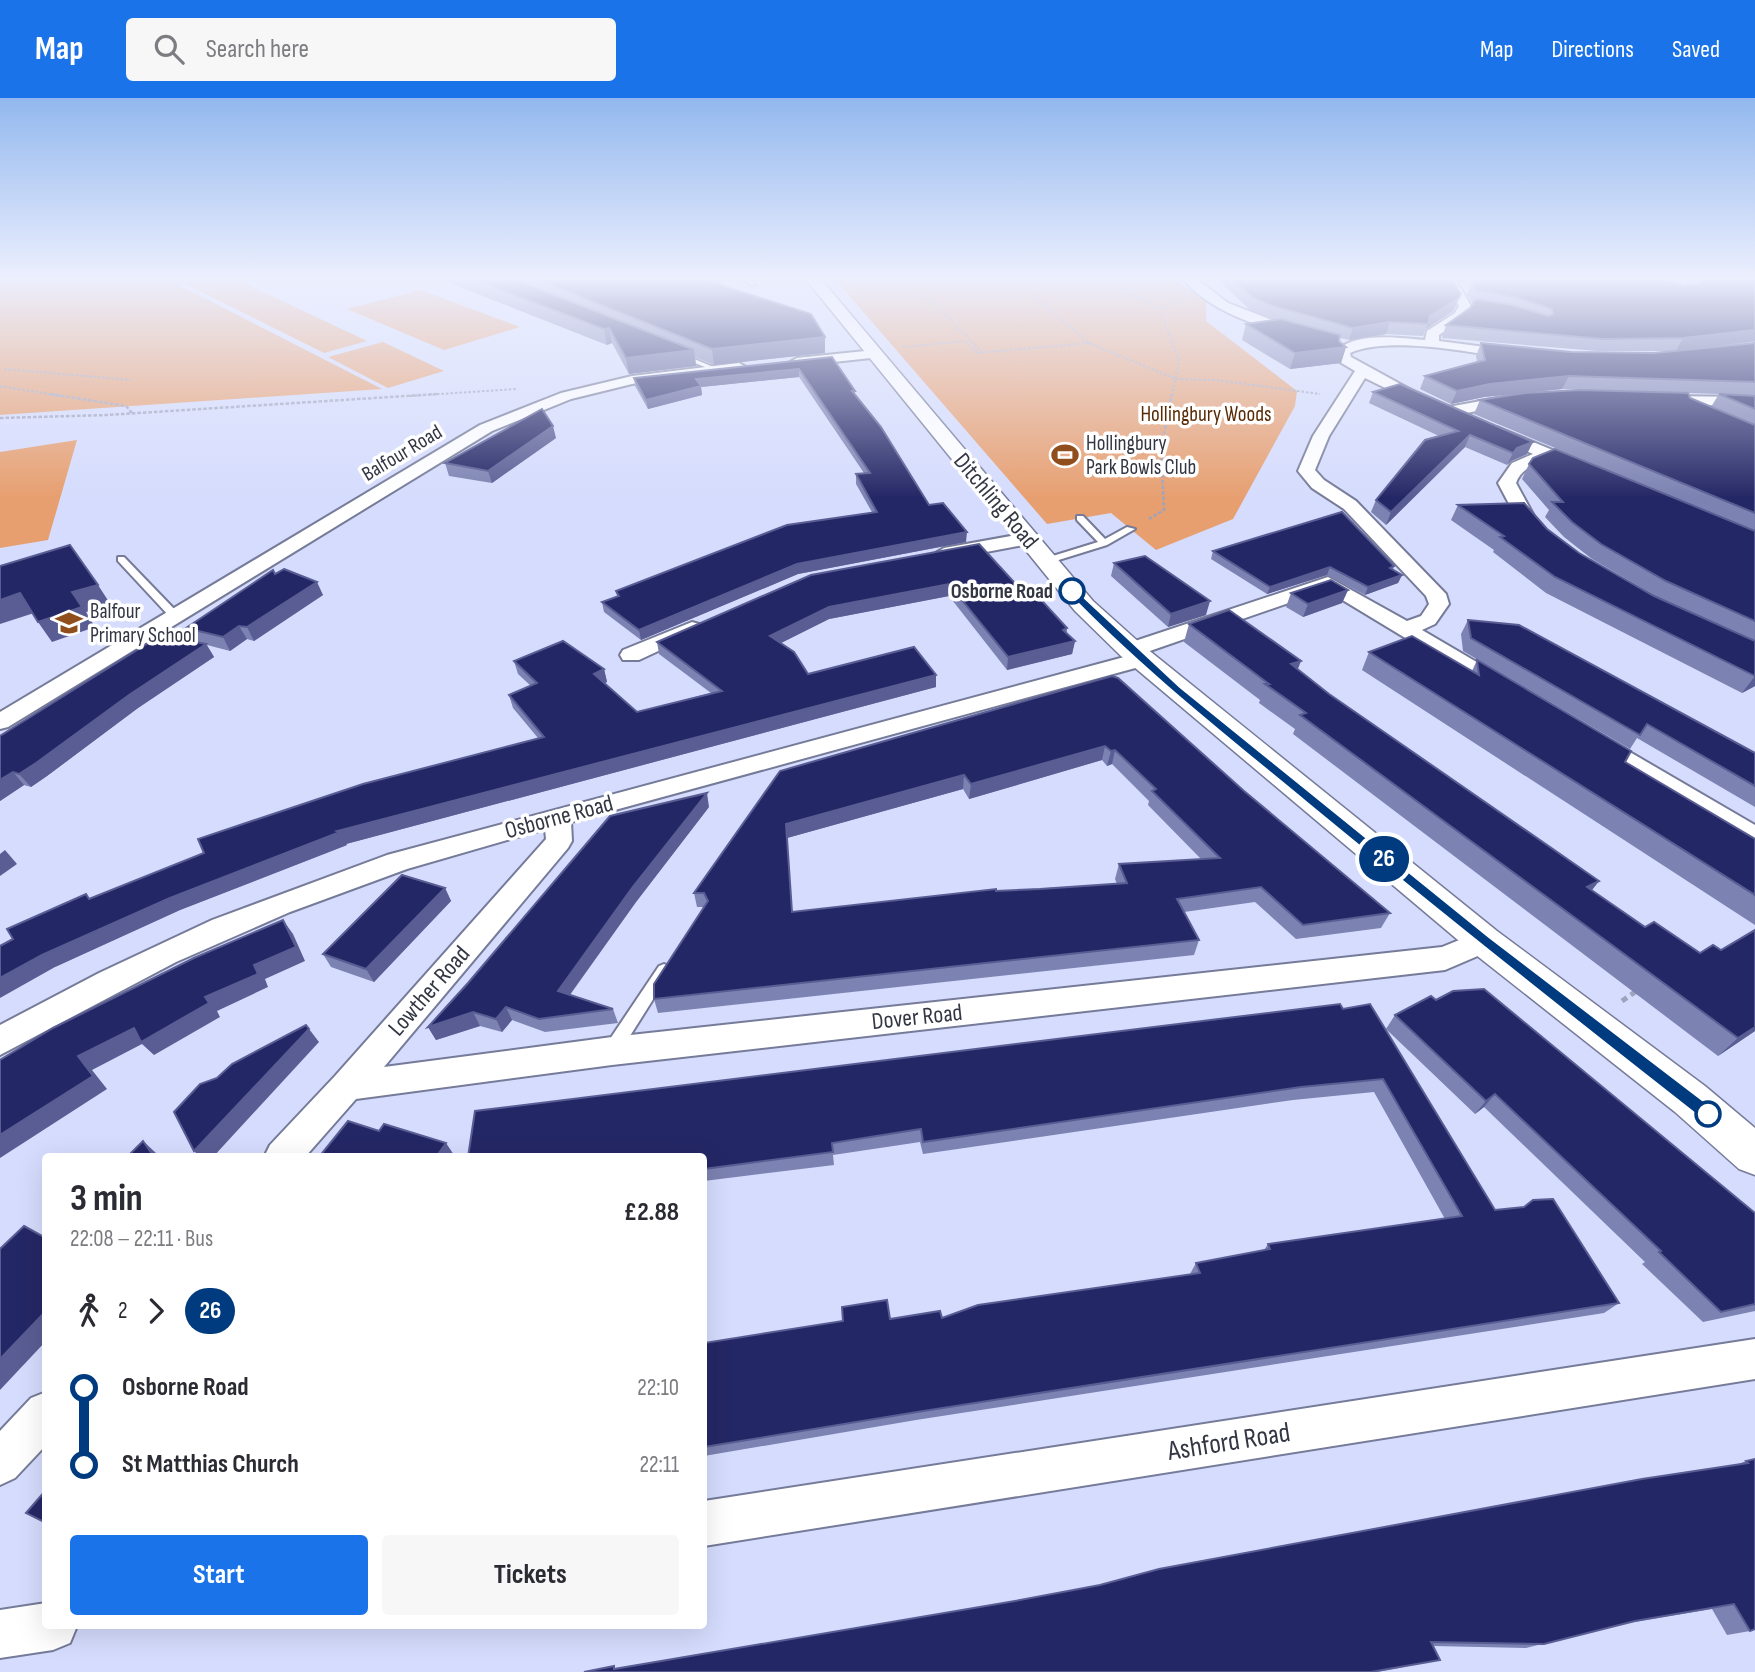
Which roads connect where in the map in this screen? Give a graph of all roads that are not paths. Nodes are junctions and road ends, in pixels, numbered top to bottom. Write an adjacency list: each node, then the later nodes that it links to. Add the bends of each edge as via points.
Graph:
1 (669, 350): 9 (lane)
2 (872, 350): 5 (street, Ditchling Road)
3 (1343, 350): 10 (street, via 1345,359)
4 (1482, 350): 6 (street)
5 (874, 353): 7 (street); 21 (street, Ditchling Road)
6 (1532, 356)
7 (775, 363)
8 (752, 366): 9 (street, Balfour Road)
9 (714, 369): 27 (street, Balfour Road, via 632,380 566,397 486,428)
10 (1362, 372): 15 (street); 29 (street, via 1306,471 1350,505 1436,594 1439,604 1433,616)
11 (1532, 398): 15 (street)
12 (1650, 400): 13 (street)
13 (1676, 400): 14 (street); 16 (street)
14 (1755, 402)
15 (1448, 412): 17 (street)
16 (1710, 416)
17 (1549, 454): 18 (street); 22 (street, via 1520,464 1507,483 1526,519)
18 (1588, 471)
19 (1080, 518): 23 (lane)
20 (1130, 529): 23 (lane)
21 (1027, 539): 24 (street); 26 (street, Ditchling Road)
22 (1548, 541)
23 (1104, 543): 26 (lane)
24 (923, 558)
25 (121, 559): 27 (lane)
26 (1046, 561): 30 (street, Ditchling Road, via 1084,606)
27 (175, 616): 33 (street, Balfour Road)
28 (715, 618): 31 (street)
29 (1406, 629): 30 (street, Osborne Road, via 1328,583); 32 (street, Osborne Road)
30 (1137, 654): 35 (street, Osborne Road); 37 (street, Ditchling Road)
31 (627, 658)
32 (1522, 698)
33 (0, 722)
34 (1580, 733): 36 (street)
35 (558, 818): 39 (street, Osborne Road, via 413,856 329,886 136,968); 41 (street, Lowther Road, via 559,841)
36 (1755, 837)
37 (1484, 941): 40 (street, Dover Road, via 1445,958); 43 (street, Ditchling Road, via 1690,1098)
38 (671, 960): 40 (lane)
39 (0, 1041)
40 (612, 1051): 41 (street, Dover Road)
41 (347, 1086): 42 (street, Lowther Road)
42 (286, 1153)
43 (1755, 1155)
44 (1755, 1359): 47 (street, Ashford Road)
45 (42, 1417): 46 (street)
46 (0, 1463)
47 (707, 1524)
48 (42, 1628): 49 (street)
49 (0, 1634)

